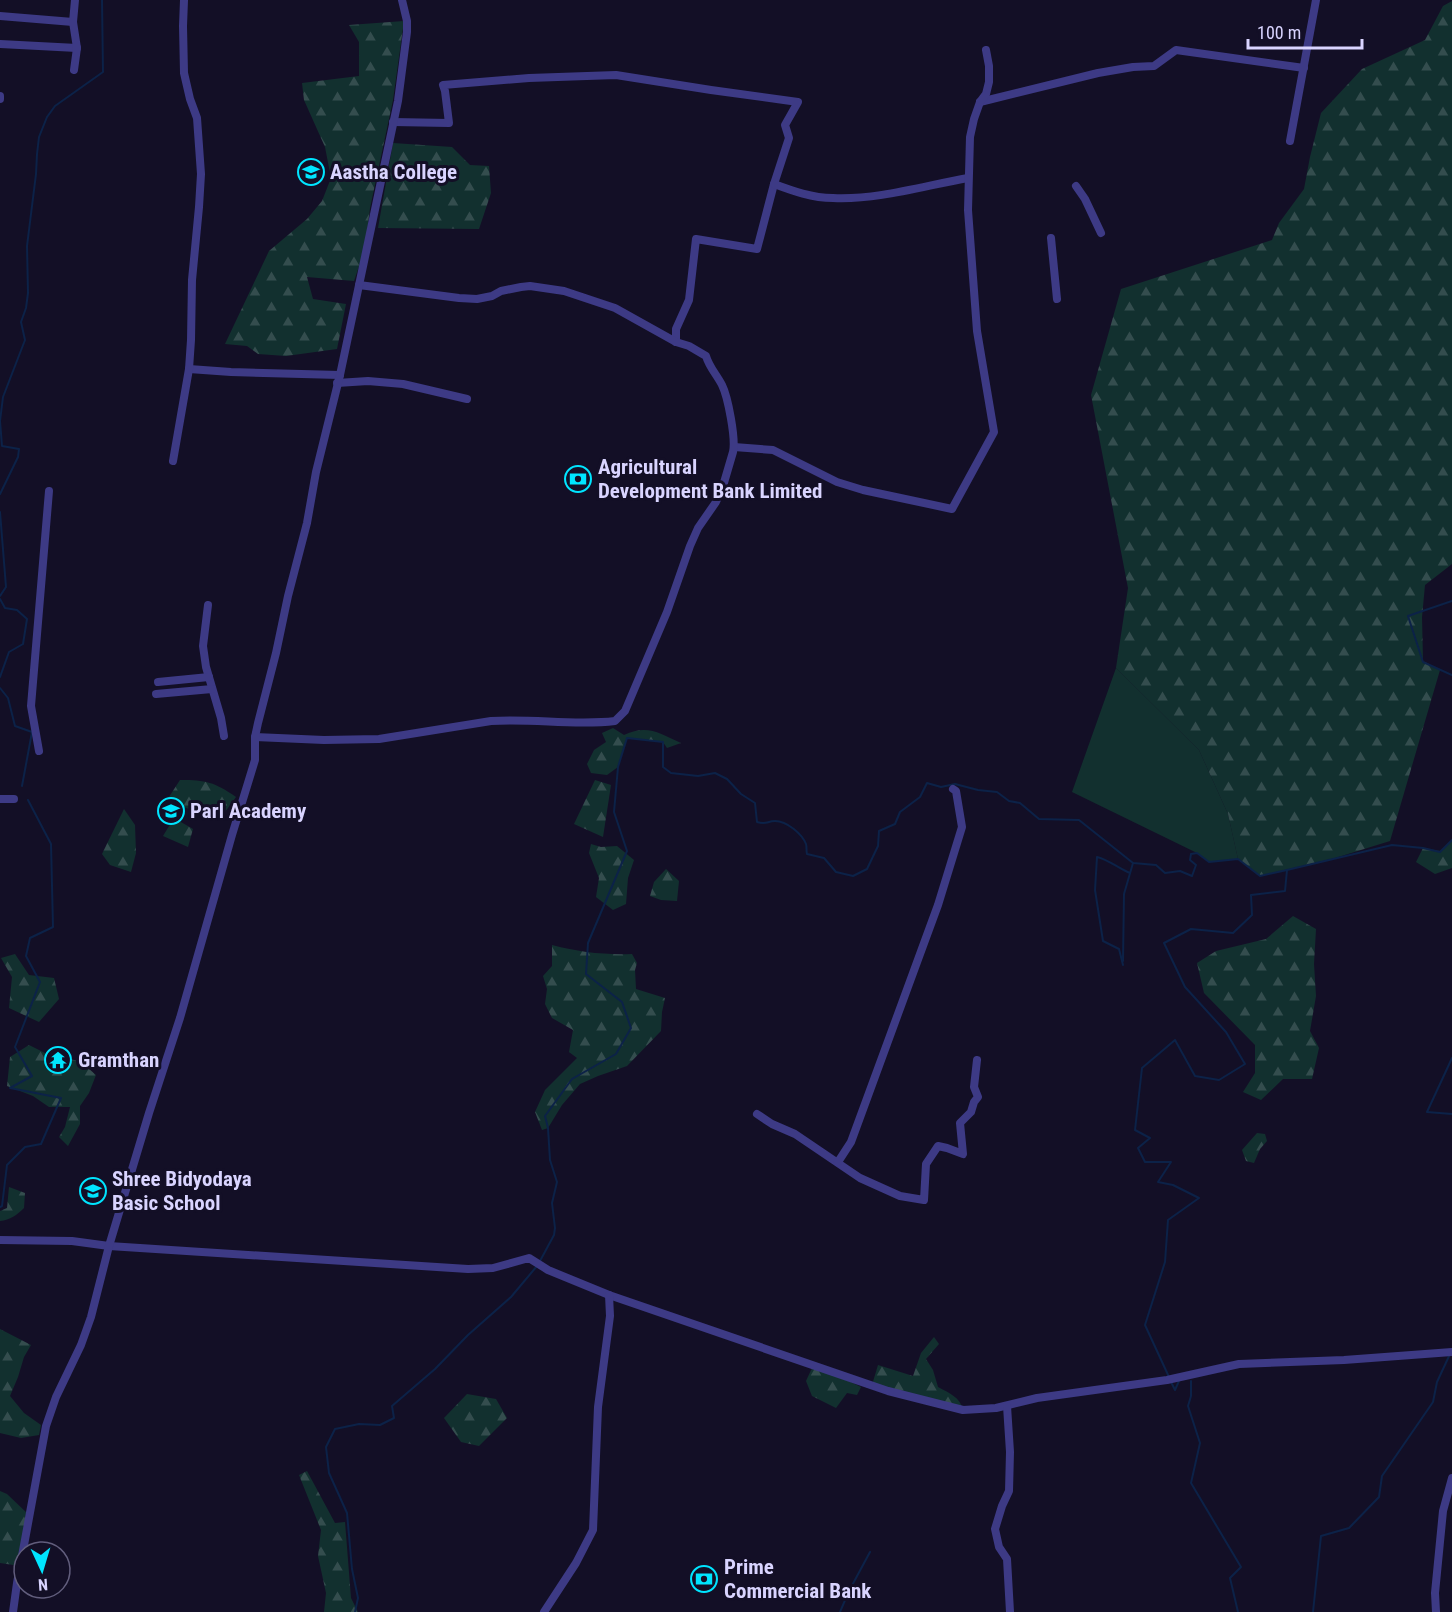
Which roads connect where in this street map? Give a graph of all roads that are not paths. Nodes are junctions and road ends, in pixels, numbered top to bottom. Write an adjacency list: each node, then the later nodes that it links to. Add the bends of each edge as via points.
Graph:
1 (75, 0): 6 (street)
2 (184, 0): 23 (street, via 184,73 197,118 201,163)
3 (402, 0): 13 (street, via 407,33)
4 (1316, 0): 10 (street)
5 (0, 16): 6 (street)
6 (73, 22): 8 (street)
7 (0, 44): 8 (street)
8 (77, 48): 11 (street)
9 (986, 50): 12 (street, via 989,82)
10 (1304, 68): 12 (street, via 1176,50 1154,66 1098,73); 14 (street)
11 (74, 70)
12 (980, 102): 15 (street, via 970,137)
13 (393, 122): 16 (street, via 449,123 443,86 530,78 616,75 798,102 785,125 789,138); 20 (street)
14 (1290, 141)
15 (968, 178): 16 (street, via 876,197 806,195); 26 (street, via 977,331 994,432 952,508 846,485 773,450)
16 (774, 184): 22 (street, via 757,249 696,239 689,300 676,329)
17 (1076, 186): 18 (street)
18 (1101, 233)
19 (1052, 238): 21 (street)
20 (359, 285): 22 (street, via 477,299 520,287 545,288 615,309); 24 (street)
21 (1057, 299)
22 (676, 342): 26 (street, via 706,356 724,388)
23 (189, 369): 24 (street); 27 (street)
24 (338, 379): 25 (street, via 403,384); 35 (street)
25 (467, 399)
26 (734, 447): 35 (street, via 716,502 698,528 625,711 615,721 491,721 379,739)
27 (173, 461)
28 (49, 491): 36 (street, via 31,706)
29 (208, 605): 30 (street, via 202,646)
30 (209, 677): 31 (street); 32 (street)
31 (158, 682)
32 (212, 689): 33 (street); 34 (street)
33 (156, 694)
34 (224, 736)
35 (255, 737): 44 (street, via 255,760)
36 (39, 751)
37 (953, 789): 42 (street, via 962,827 851,1142)
38 (0, 799): 39 (street)
39 (14, 799)
40 (977, 1060): 42 (street, via 974,1087 978,1097 960,1123 963,1154 938,1146 926,1164 924,1200 900,1196 860,1178)
41 (757, 1114): 42 (street)
42 (838, 1162)
43 (0, 1240): 44 (street)
44 (109, 1246): 45 (street, via 468,1269 493,1268 529,1258); 49 (street, via 91,1317 46,1426)
45 (609, 1295): 47 (street, via 888,1391 963,1410); 50 (street, via 610,1316 598,1407 593,1530)
46 (1448, 1353): 47 (street, via 1239,1364)
47 (1007, 1406): 51 (street, via 1009,1491 995,1529 1007,1559)
48 (1452, 1478): 52 (street, via 1443,1511)
49 (13, 1612)
50 (544, 1612)
51 (1010, 1612)
52 (1436, 1612)

